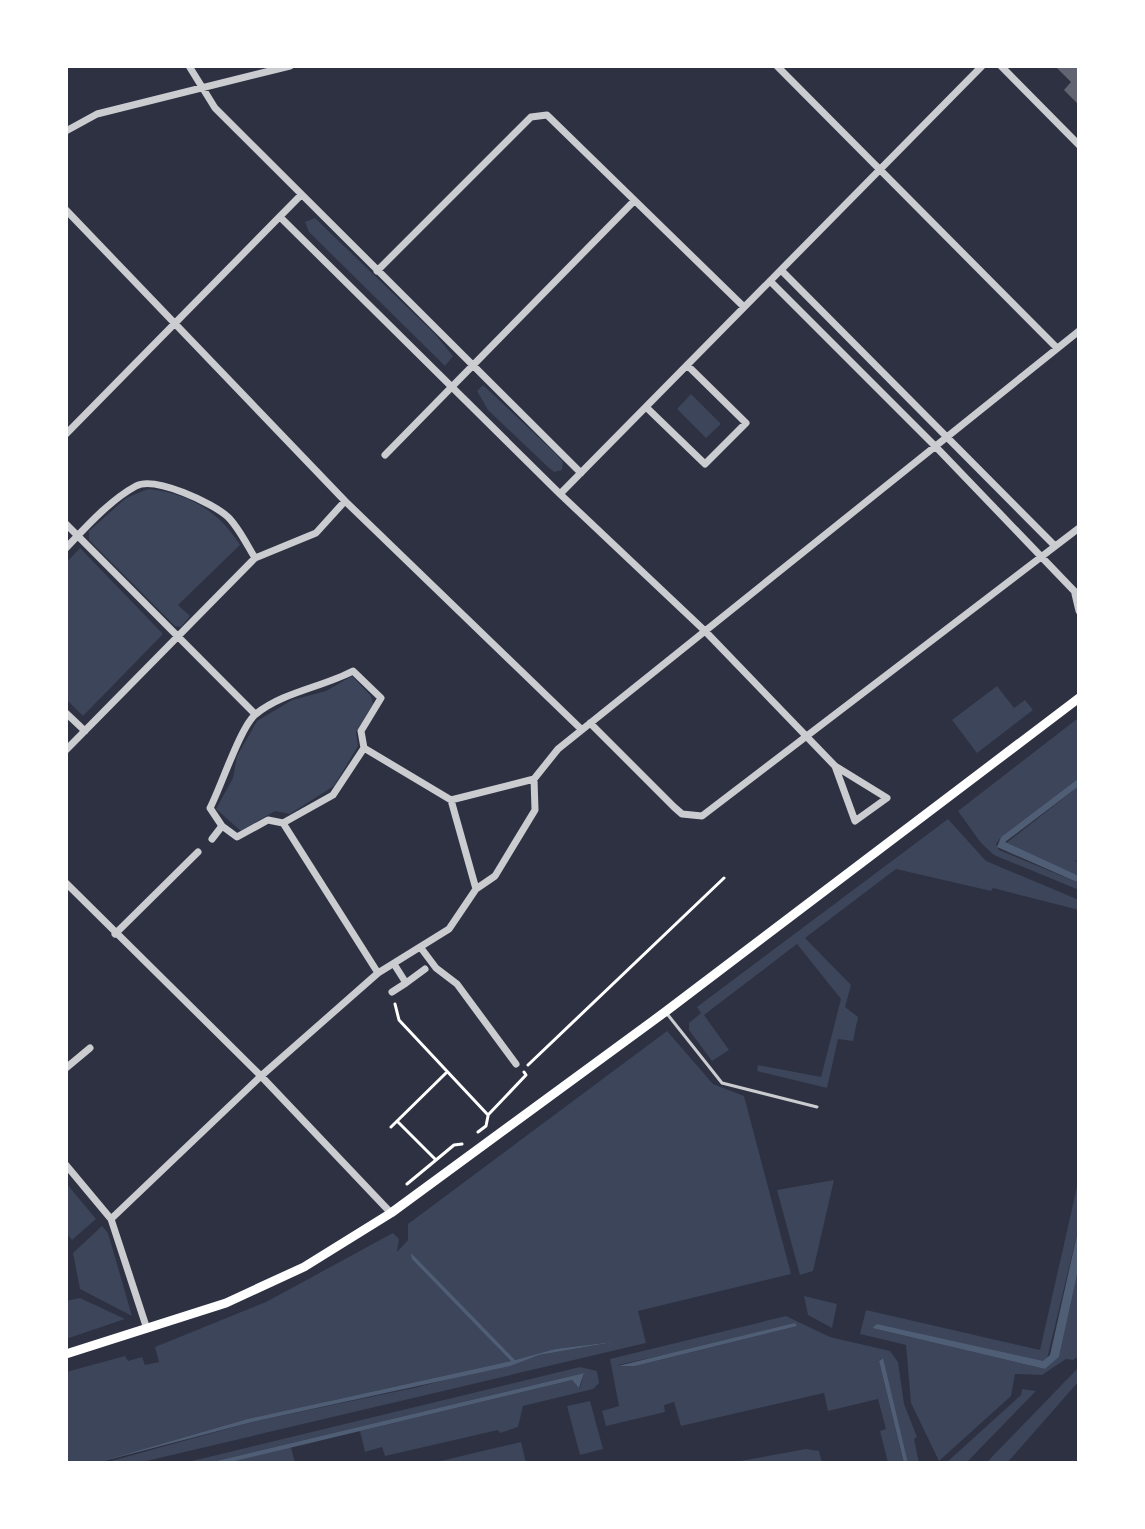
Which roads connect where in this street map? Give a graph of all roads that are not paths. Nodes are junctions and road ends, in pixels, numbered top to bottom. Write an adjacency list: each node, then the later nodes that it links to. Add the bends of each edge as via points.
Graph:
1 (189, 66): 6 (street)
2 (290, 66): 6 (street)
3 (777, 66): 9 (street)
4 (982, 66): 9 (street)
5 (1001, 66): 8 (street)
6 (203, 88): 7 (street, via 97,114); 10 (street, via 215,108)
7 (66, 131)
8 (1079, 145)
9 (878, 171): 14 (street); 20 (street)
10 (301, 195): 13 (street); 15 (street)
11 (634, 201): 15 (street, via 547,115 531,117); 17 (street); 22 (street)
12 (66, 210): 18 (street)
13 (280, 217): 18 (street); 23 (street)
14 (781, 270): 16 (street); 26 (street)
15 (377, 271): 22 (street)
16 (770, 281): 17 (street); 27 (street)
17 (744, 307): 21 (street)
18 (176, 321): 25 (street); 31 (street)
19 (1079, 331): 20 (street)
20 (1057, 348): 26 (street)
21 (687, 365): 24 (street); 24 (street, via 746,423 716,454 705,464)
22 (474, 366): 23 (street); 29 (street)
23 (452, 387): 28 (street); 30 (street)
24 (646, 407): 29 (street)
25 (66, 434)
26 (948, 438): 27 (street); 35 (street)
27 (936, 447): 37 (street); 41 (street)
28 (385, 455)
29 (581, 473): 30 (street)
30 (560, 494): 41 (street)
31 (345, 501): 38 (street, via 316,533); 47 (street)
32 (66, 524): 34 (street)
33 (1079, 528): 35 (street)
34 (78, 536): 36 (street); 38 (street, via 139,484 160,484 213,505 230,518); 42 (street)
35 (1055, 546): 37 (street)
36 (66, 548)
37 (1043, 556): 39 (street); 49 (street)
38 (255, 558): 42 (street)
39 (1077, 595): 40 (street)
40 (1079, 611)
41 (705, 631): 46 (street); 49 (street)
42 (179, 638): 45 (street); 48 (street)
43 (1079, 698): 68 (main road)
44 (66, 713): 48 (street)
45 (255, 714): 50 (street, via 353,671 381,698 361,731); 56 (street, via 210,808)
46 (590, 723): 47 (street); 49 (street, via 682,814 702,816)
47 (581, 729): 53 (street)
48 (85, 731): 51 (street)
49 (806, 733): 52 (street)
50 (364, 748): 54 (street); 55 (street, via 333,795)
51 (66, 750)
52 (835, 766): 52 (street, via 874,790 887,798 855,821)
53 (534, 779): 54 (street); 60 (street, via 535,810 495,876)
54 (451, 800): 60 (street)
55 (283, 823): 56 (street, via 268,820 237,837); 65 (street)
56 (222, 826): 57 (street)
57 (212, 839)
58 (198, 852): 61 (street)
59 (66, 883): 61 (street)
60 (476, 889): 62 (street, via 449,929)
61 (115, 934): 72 (street)
62 (421, 948): 63 (street); 70 (street, via 457,984)
63 (394, 964): 65 (street); 66 (street)
64 (425, 969): 66 (street)
65 (378, 973): 72 (street)
66 (406, 983): 67 (street)
67 (392, 992)
68 (665, 1012): 73 (lane, via 722,1083); 75 (main road)
69 (90, 1048): 71 (street)
70 (519, 1067)
71 (66, 1068)
72 (261, 1076): 75 (street); 76 (street)
73 (817, 1107)
74 (66, 1165): 76 (street)
75 (391, 1213): 77 (main road, via 304,1267 226,1303)
76 (111, 1219): 77 (street)
77 (147, 1329): 78 (main road)
78 (66, 1354)

